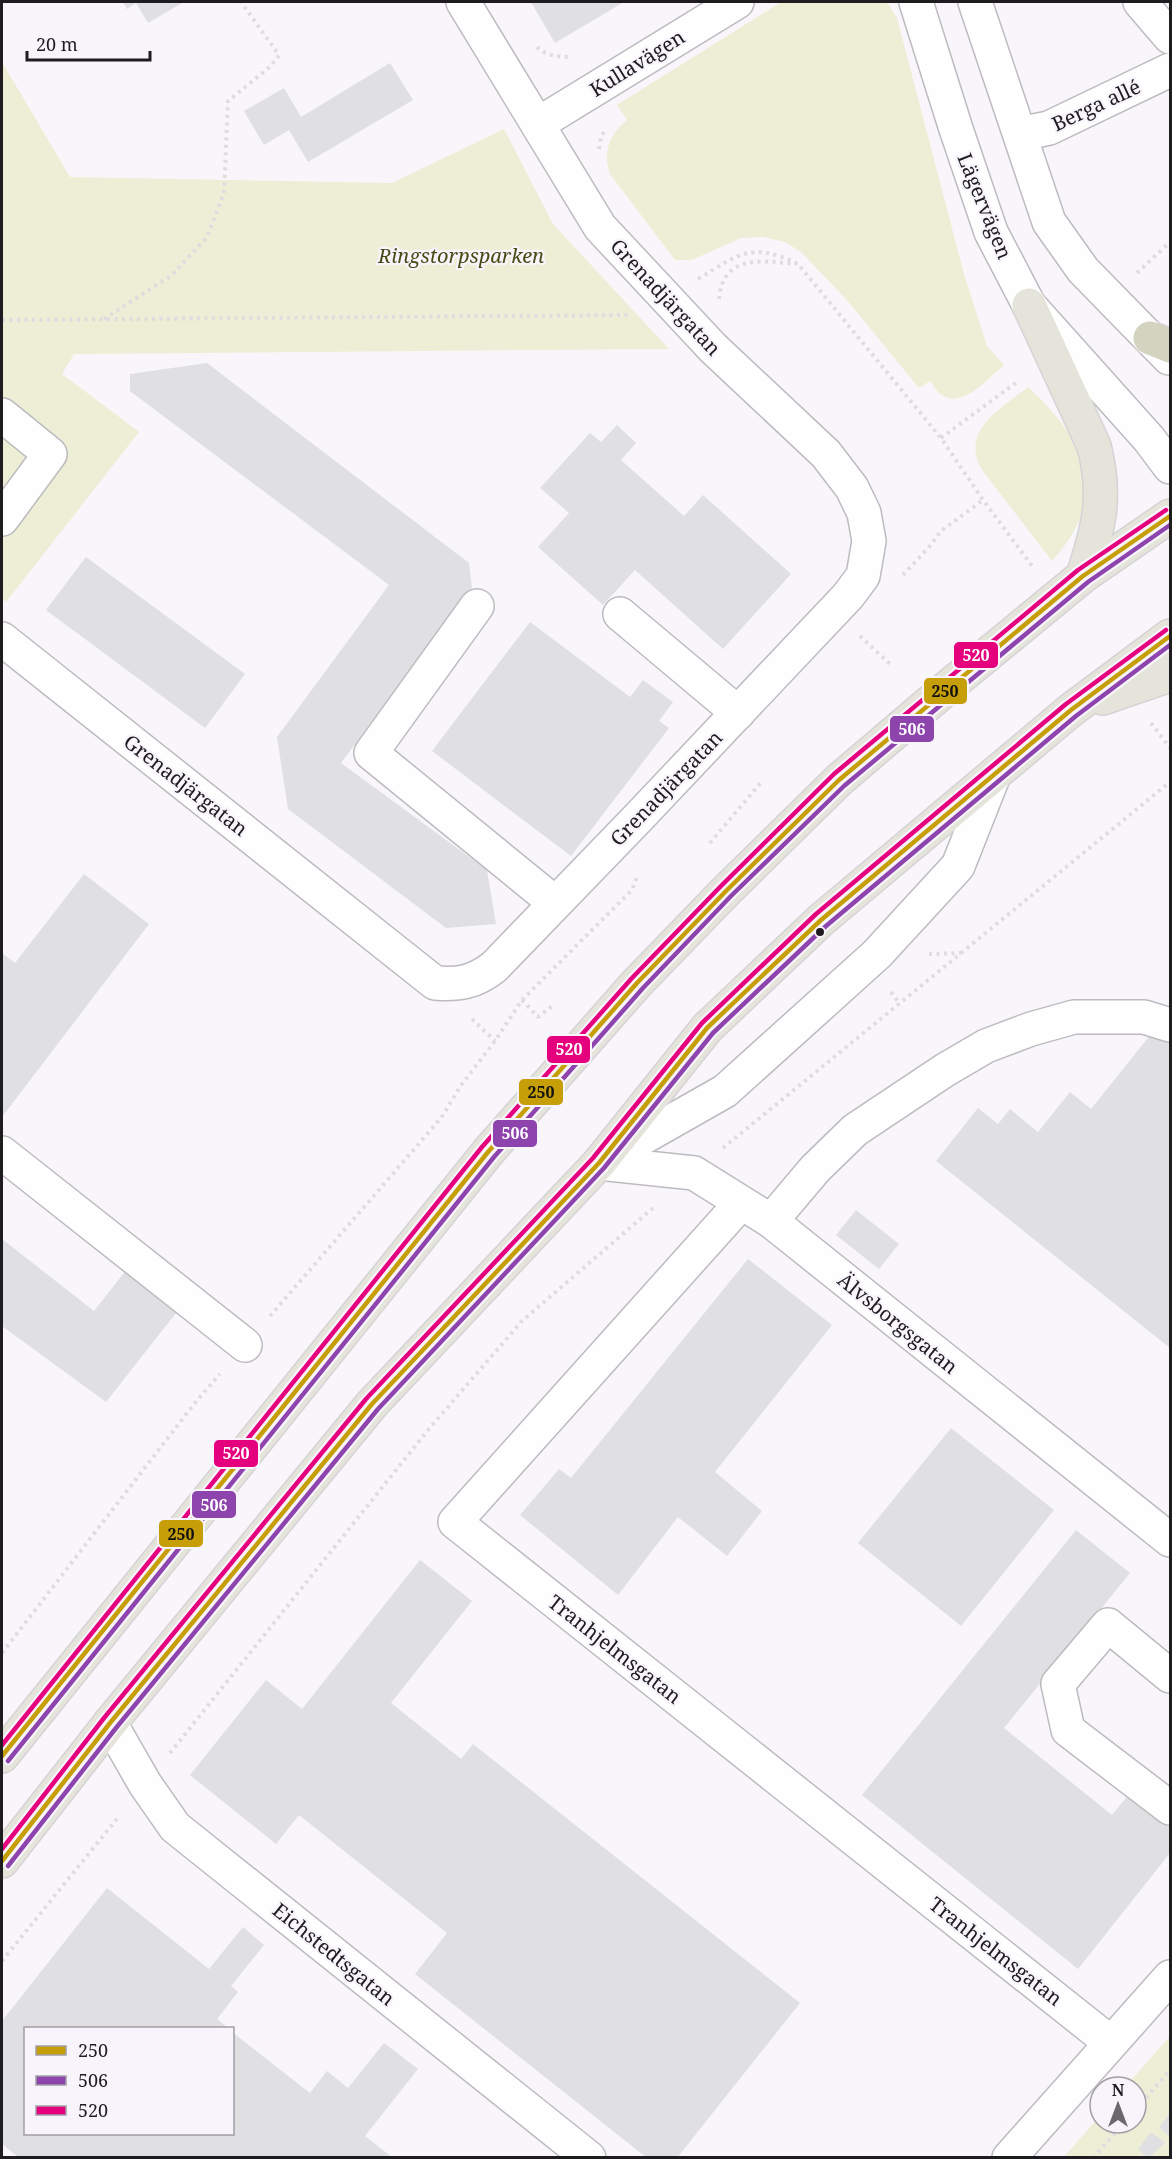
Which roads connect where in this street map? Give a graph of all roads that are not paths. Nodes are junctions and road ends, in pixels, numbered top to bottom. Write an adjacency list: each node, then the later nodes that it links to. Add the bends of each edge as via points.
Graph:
1 (463, 2): 8 (street, Grenadjärgatan)
2 (737, 2): 8 (street, Kullavägen)
3 (916, 2): 10 (street, Lägervägen, via 991,232)
4 (975, 2): 9 (street)
5 (1140, 2): 6 (street)
6 (1170, 37)
7 (1170, 70): 9 (street, Berga allé, via 1049,128)
8 (538, 124): 23 (street, Grenadjärgatan, via 600,227 713,348 826,454 852,488 864,513 869,542 863,576)
9 (1020, 134): 11 (street, via 1049,222 1083,270)
10 (1029, 304): 13 (street, Lägervägen); 16 (main road, via 1094,446 1100,470 1101,508)
11 (1164, 348)
12 (2, 415): 15 (street, via 50,454)
13 (1170, 467)
14 (1170, 516): 16 (main road)
15 (2, 519)
16 (1083, 576): 35 (main road, via 839,780 629,992 488,1152)
17 (477, 606): 25 (street, via 371,753)
18 (620, 614): 23 (street)
19 (1170, 636): 22 (main road)
20 (2, 639): 25 (street, Grenadjärgatan, via 435,983 466,983 481,977)
21 (1170, 675): 22 (main road)
22 (1071, 710): 24 (main road)
23 (738, 713): 25 (street, Grenadjärgatan)
24 (994, 775): 28 (main road, via 821,920 707,1028); 28 (street, via 958,866 878,954 725,1091)
25 (555, 903)
26 (1170, 1025): 30 (street, via 1144,1017 1074,1017 986,1046 855,1130)
27 (2, 1154): 31 (street)
28 (598, 1163): 29 (street, Älvsborgsgatan, via 694,1173); 34 (main road, via 372,1404)
29 (741, 1203): 30 (street, Älvsborgsgatan); 39 (street, Tranhjelmsgatan, via 455,1522)
30 (771, 1221): 32 (street, Älvsborgsgatan)
31 (245, 1345)
32 (1170, 1540)
33 (1170, 1676): 36 (street, via 1108,1626 1058,1684 1068,1730)
34 (110, 1723): 37 (main road); 40 (street, Eichstedtsgatan, via 175,1827)
35 (2, 1756)
36 (1170, 1808)
37 (2, 1861)
38 (1170, 1977): 39 (street)
39 (1111, 2043): 41 (street)
40 (589, 2157)
41 (1009, 2157)

